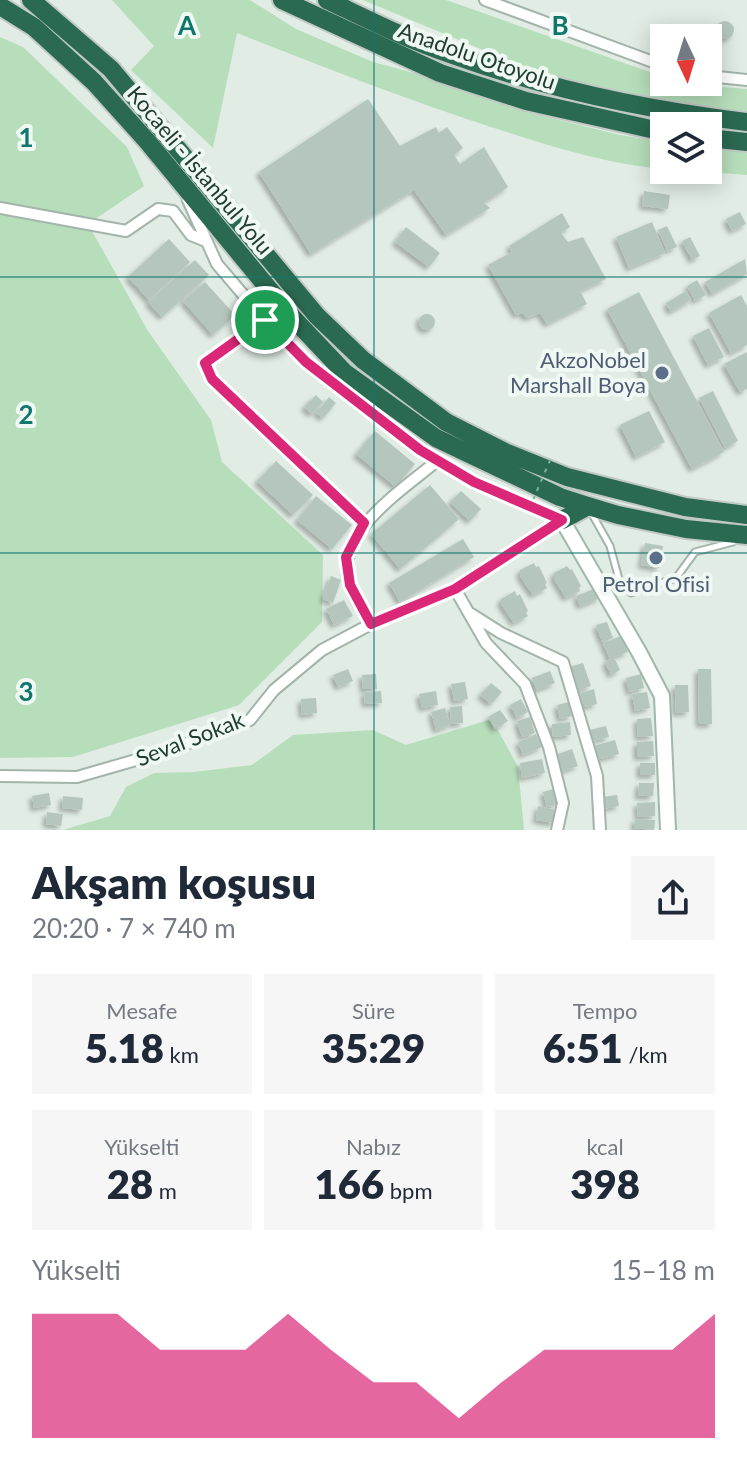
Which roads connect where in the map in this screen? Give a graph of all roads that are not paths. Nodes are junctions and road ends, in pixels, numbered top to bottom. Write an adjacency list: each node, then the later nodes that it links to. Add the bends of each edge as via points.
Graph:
1 (31, 0): 8 (highway)
2 (45, 0): 8 (highway)
3 (282, 0): 12 (highway, Anadolu Otoyolu, via 440,73 526,101)
4 (327, 0): 11 (highway, Anadolu Otoyolu, via 447,53 532,81 677,114)
5 (485, 0): 7 (street)
6 (0, 6): 15 (highway, Kocaeli - İstanbul Yolu, via 34,27 94,82)
7 (650, 61)
8 (111, 69): 22 (highway, via 317,316 363,360 446,422 505,452 567,477)
9 (722, 77): 10 (street)
10 (747, 80)
11 (747, 122)
12 (650, 129)
13 (722, 139): 14 (highway)
14 (747, 142)
15 (180, 183): 17 (street); 21 (highway, Kocaeli - İstanbul Yolu, via 344,372 436,438)
16 (0, 208): 17 (street, via 126,231 158,209 173,211 191,235)
17 (206, 241): 18 (street, via 217,264)
18 (265, 320): 19 (street, via 306,362); 25 (street, via 205,363 212,379)
19 (438, 460): 24 (street, via 474,482); 25 (street)
20 (747, 502): 22 (highway, via 722,500)
21 (588, 506): 24 (highway); 26 (highway, Kocaeli - İstanbul Yolu); 26 (lane, via 610,546 620,583 631,593 676,578 695,552)
22 (685, 507): 23 (highway)
23 (747, 515)
24 (562, 520): 27 (street, Seval Sokak); 33 (street, via 662,696)
25 (364, 523): 29 (street, via 346,557 350,585)
26 (742, 541)
27 (455, 589): 28 (street); 29 (street, Seval Sokak)
28 (468, 612): 31 (street, via 486,643 525,684 563,803); 32 (street, via 563,662 597,776)
29 (371, 624): 30 (street, Seval Sokak, via 322,650 274,690 250,720 77,777)
30 (0, 776)
31 (557, 830)
32 (600, 830)
33 (668, 830)

